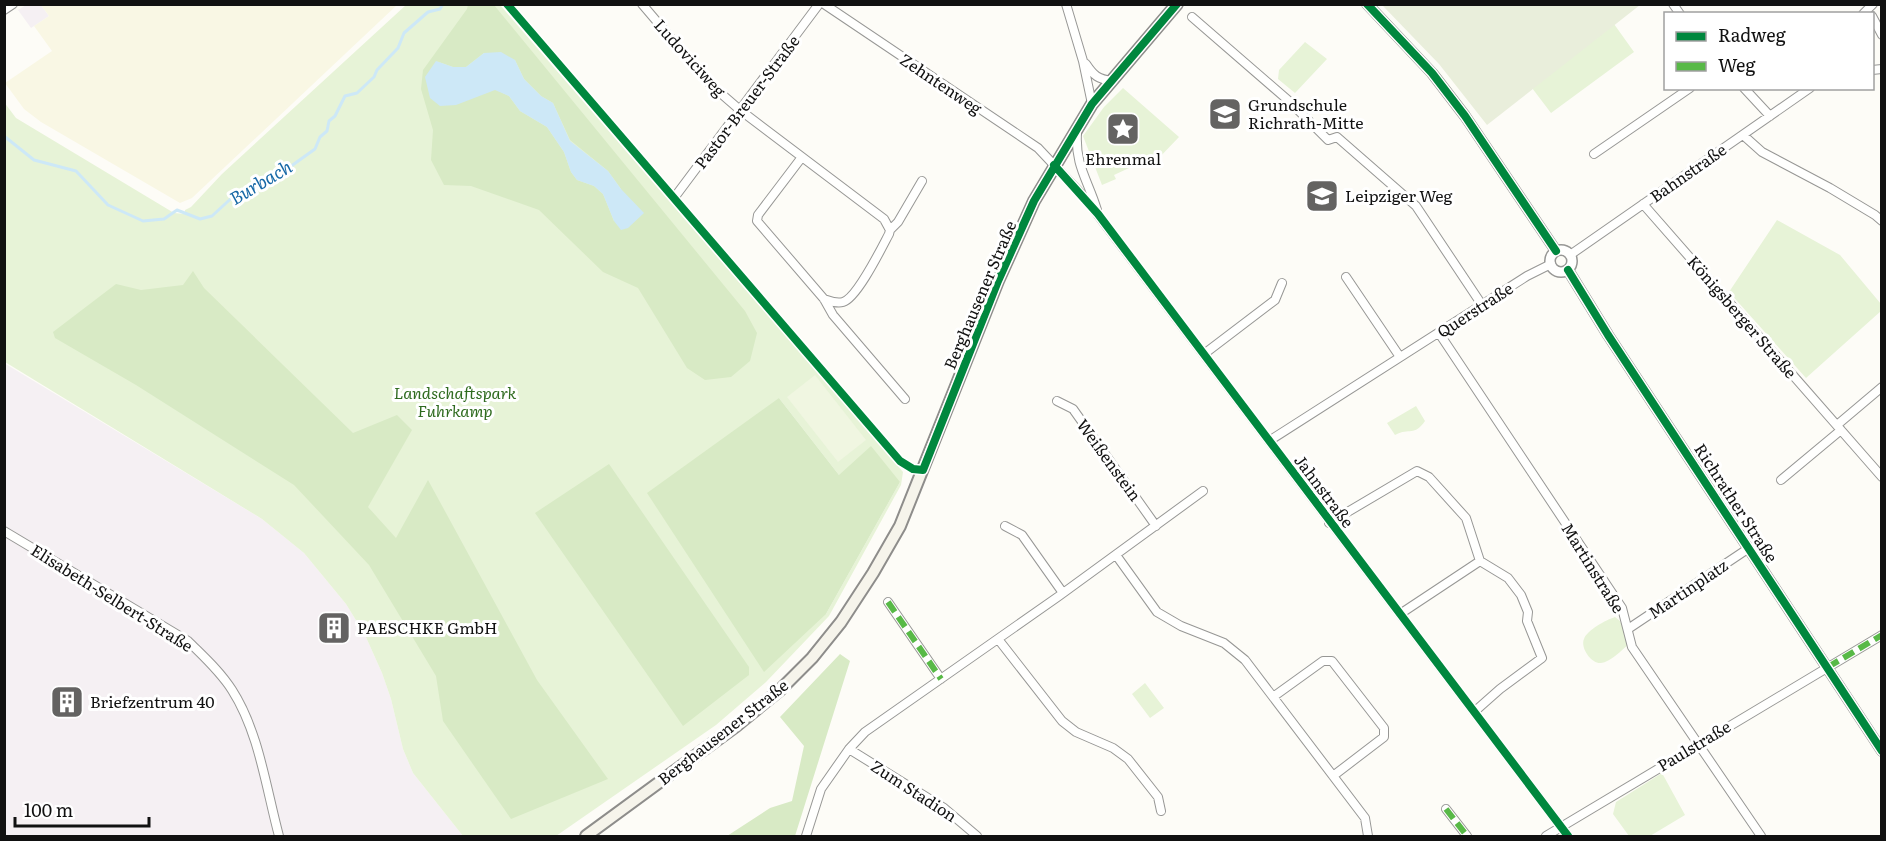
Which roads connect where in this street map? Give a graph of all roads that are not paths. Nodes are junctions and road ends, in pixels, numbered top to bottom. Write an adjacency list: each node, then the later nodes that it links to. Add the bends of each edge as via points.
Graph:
1 (13, 4): 8 (street)
2 (642, 4): 18 (street, Ludoviciweg, via 710,84)
3 (819, 4): 18 (street, Pastor-Breuer-Straße)
4 (824, 4): 24 (street, Zehntenweg, via 1038,148)
5 (1066, 4): 12 (street)
6 (1177, 4): 13 (main road, Berghausener Straße)
7 (1367, 4): 31 (street, via 1452,99)
8 (4, 10)
9 (1192, 17): 38 (street, via 1328,140 1337,137 1416,206)
10 (1874, 22): 11 (street)
11 (1881, 35)
12 (1083, 61): 13 (street, via 1098,79); 17 (street)
13 (1112, 81): 17 (main road, Berghausener Straße)
14 (1687, 90): 22 (street)
15 (1746, 90): 19 (street)
16 (1805, 90): 19 (street, Bahnstraße)
17 (1092, 104): 20 (main road, Berghausener Straße)
18 (740, 110): 23 (street, Ludoviciweg); 26 (street, Pastor-Breuer-Straße)
19 (1770, 116): 21 (street, Bahnstraße)
20 (1077, 130): 24 (main road, Berghausener Straße); 28 (street, Jahnstraße, via 1079,164)
21 (1743, 135): 27 (street, Bahnstraße); 29 (street, via 1762,152)
22 (1594, 154)
23 (802, 157): 30 (street, Ludoviciweg, via 884,219); 37 (street, via 757,221)
24 (1054, 165): 28 (street, Jahnstraße); 75 (main road, Berghausener Straße, via 1007,260 900,526 841,622 780,690)
25 (922, 181): 30 (street)
26 (674, 198)
27 (1643, 204): 32 (street, Bahnstraße); 45 (street, Königsberger Straße)
28 (1098, 214): 40 (street, Jahnstraße)
29 (1879, 215)
30 (890, 230): 37 (street, via 846,301)
31 (1556, 251): 32 (street); 33 (street)
32 (1570, 255): 34 (street, via 1572,264)
33 (1551, 264): 34 (street, via 1560,272); 38 (street, Querstraße)
34 (1568, 270): 54 (street, Richrather Straße)
35 (1346, 277): 41 (street)
36 (1282, 283): 40 (street, via 1275,300)
37 (824, 299): 43 (street, via 833,315)
38 (1482, 305): 39 (street, Querstraße)
39 (1439, 333): 41 (street, Querstraße); 60 (street, Martinstraße, via 1618,602)
40 (1204, 354): 46 (street, Jahnstraße)
41 (1400, 357): 46 (street, Querstraße)
42 (1881, 387): 45 (street)
43 (905, 399)
44 (1057, 401): 52 (street, Weißenstein, via 1073,409)
45 (1839, 427): 47 (street, Königsberger Straße); 48 (street)
46 (1269, 441): 50 (street, Jahnstraße)
47 (1881, 477)
48 (1781, 480)
49 (1203, 491): 52 (street)
50 (1329, 522): 56 (street, Jahnstraße, via 1417,471 1429,477 1466,518); 59 (street, Jahnstraße)
51 (1005, 526): 57 (street, via 1022,535)
52 (1156, 526): 55 (street)
53 (4, 531): 74 (street, Elisabeth-Selbert-Straße, via 188,641 211,663 239,702 256,748)
54 (1749, 548): 60 (street, Martinplatz); 63 (street, Richrather Straße)
55 (1116, 555): 57 (street); 65 (street, via 1157,612 1224,643 1245,660)
56 (1480, 561): 59 (street); 66 (street, via 1508,578 1521,595 1542,658)
57 (1064, 593): 62 (street)
58 (888, 602): 64 (street)
59 (1400, 614): 66 (street, Jahnstraße)
60 (1628, 629): 67 (street, Martinstraße, via 1632,647)
61 (1881, 635): 63 (street, Paulstraße)
62 (998, 639): 64 (street); 72 (street, via 1062,721 1128,759 1158,797)
63 (1828, 667): 67 (street, Paulstraße); 69 (street, Richrather Straße)
64 (941, 679): 68 (street, via 865,732)
65 (1273, 697): 70 (street); 70 (street, via 1323,661 1332,661 1384,728 1384,737)
66 (1474, 712): 73 (street, Jahnstraße)
67 (1699, 743): 73 (street, Paulstraße); 82 (street, Martinstraße)
68 (849, 749): 76 (street, via 820,789); 77 (street, Zum Stadion, via 944,808)
69 (1881, 751)
70 (1333, 776): 78 (street, via 1365,818)
71 (1446, 809): 79 (street)
72 (1161, 811)
73 (1561, 826): 80 (street); 81 (street, Jahnstraße)
74 (279, 837)
75 (586, 837)
76 (806, 837)
77 (977, 837)
78 (1368, 837)
79 (1467, 837)
80 (1546, 837)
81 (1568, 837)
82 (1761, 837)

